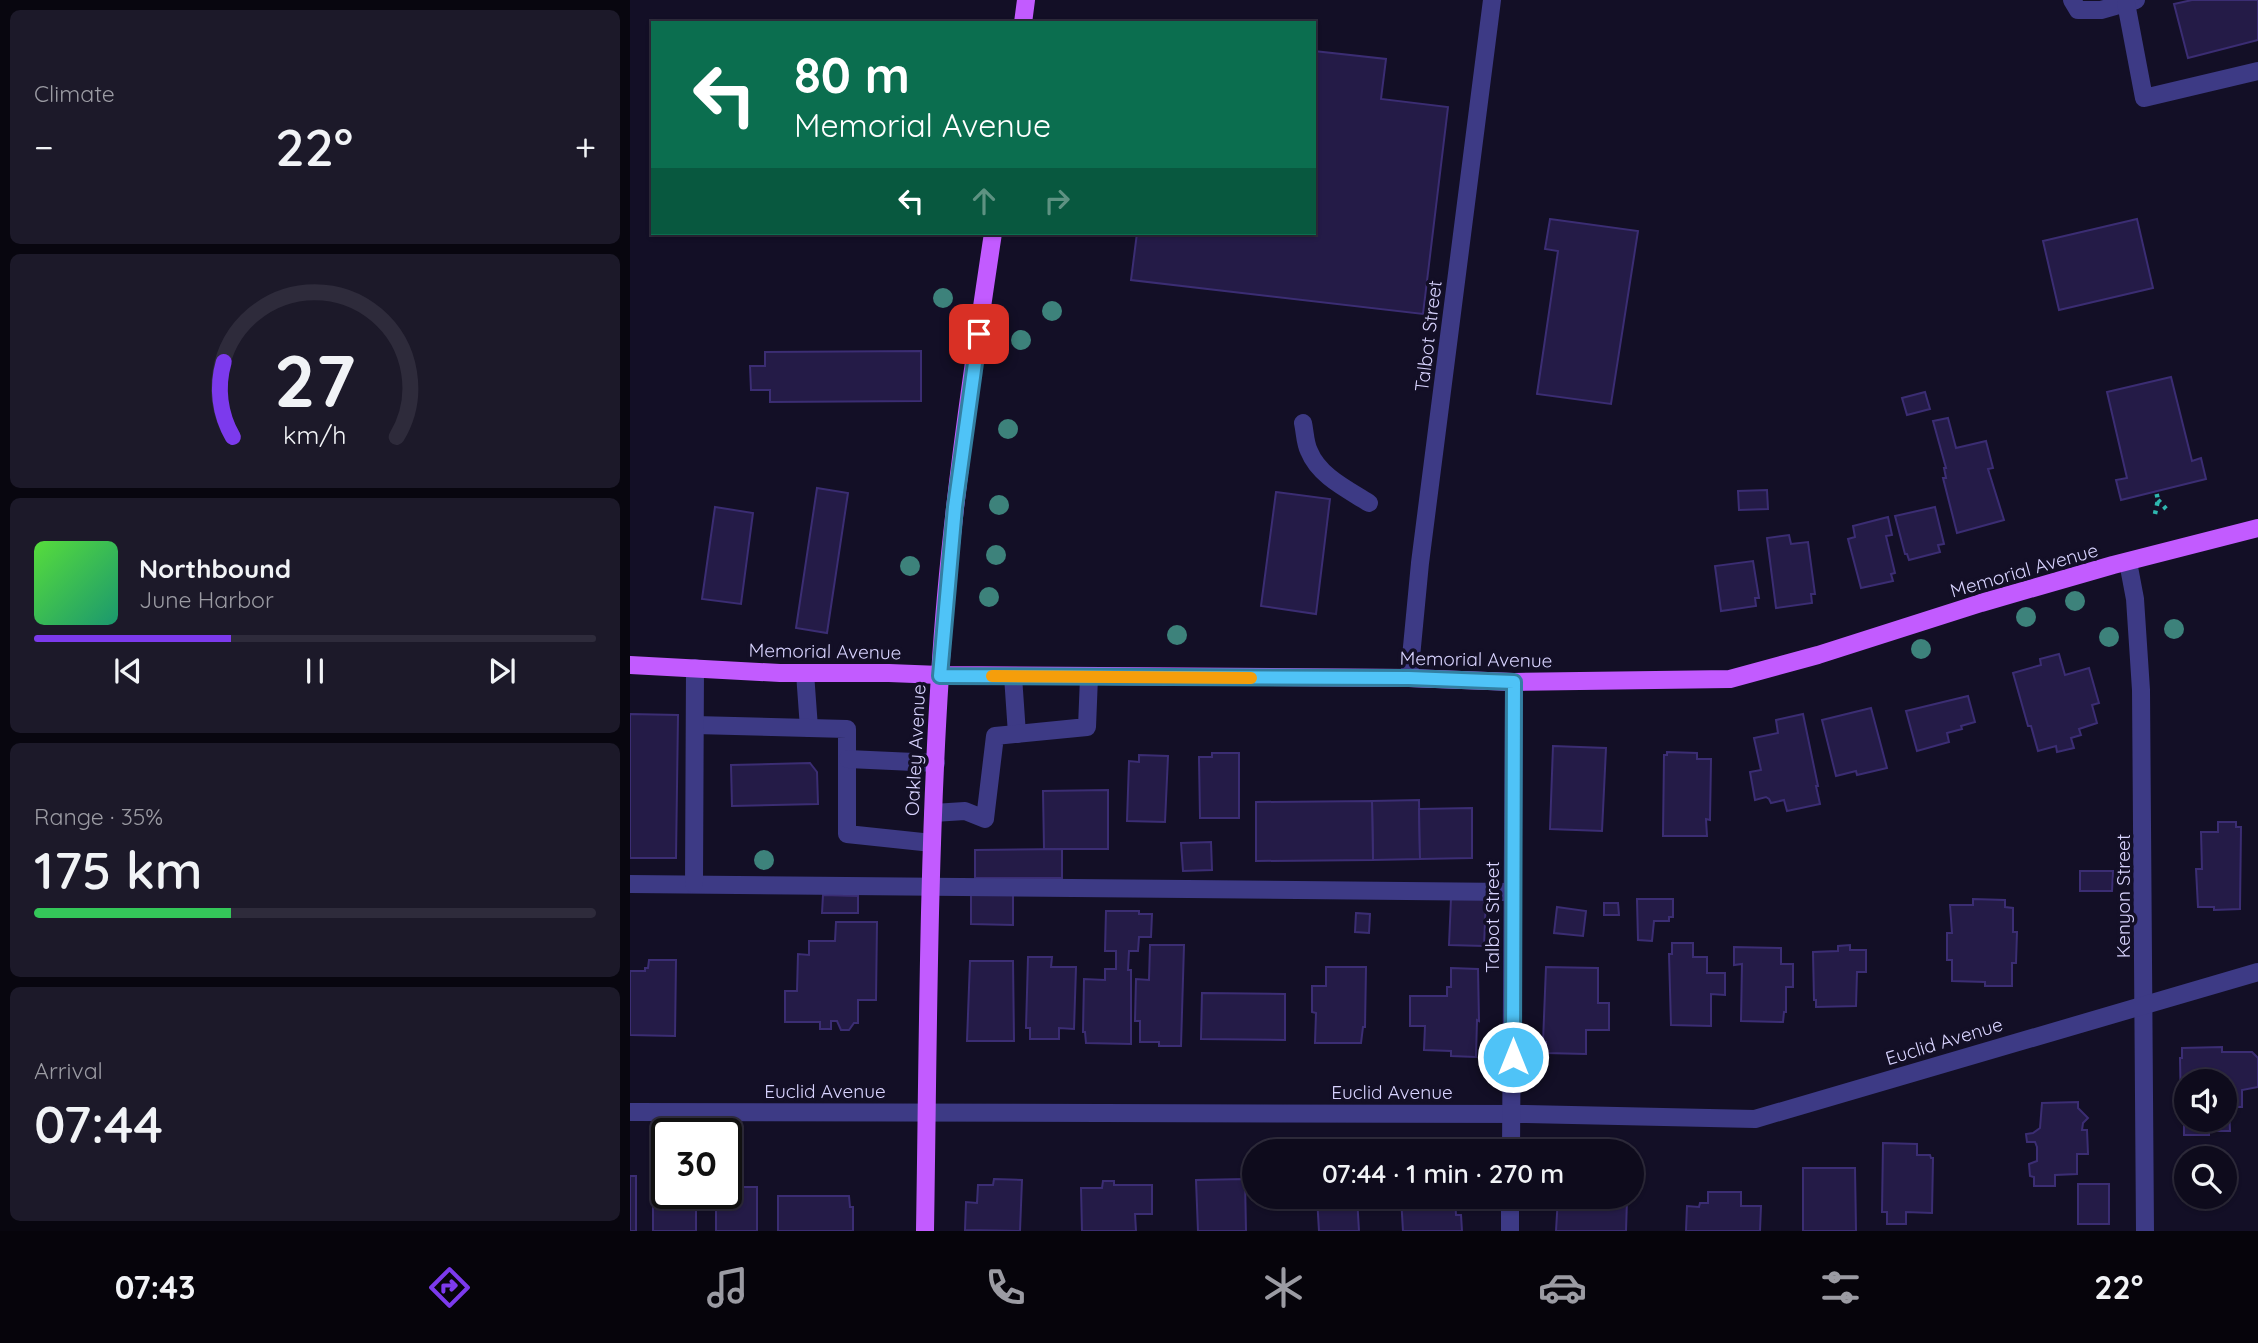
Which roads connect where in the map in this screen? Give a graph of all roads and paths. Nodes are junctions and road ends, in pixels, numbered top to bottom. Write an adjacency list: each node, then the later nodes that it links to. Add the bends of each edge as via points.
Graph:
1 (1026, 0): 5 (main road)
2 (1492, 0): 22 (street, Talbot Street, via 1421,550)
3 (2072, 0): 4 (street, via 2078,10)
4 (2131, 2): 6 (street, via 2144,97)
5 (1023, 21)
6 (2258, 71)
7 (993, 235): 19 (main road, Oakley Avenue, via 955,507)
8 (1303, 423): 11 (street, via 1308,450 1318,467)
9 (2156, 492): 10 (path)
10 (2158, 500): 12 (path); 13 (path)
11 (1369, 503)
12 (2168, 511)
13 (2155, 514)
14 (2258, 528): 15 (main road, Memorial Avenue)
15 (2128, 562): 23 (main road, Memorial Avenue, via 1730,679); 36 (street, Kenyon Street, via 2141,690)
16 (630, 666): 17 (main road, Memorial Avenue)
17 (695, 668): 18 (main road, Memorial Avenue); 24 (street)
18 (805, 673): 19 (main road, Memorial Avenue); 25 (street)
19 (940, 676): 20 (main road, Memorial Avenue); 28 (main road, Oakley Avenue)
20 (1013, 676): 21 (main road, Memorial Avenue); 26 (street)
21 (1089, 677): 22 (main road, Memorial Avenue); 26 (street, via 1087,727)
22 (1409, 678): 23 (main road, Memorial Avenue)
23 (1514, 682): 34 (street, Talbot Street)
24 (695, 725): 25 (street); 32 (street)
25 (809, 728): 27 (street, via 848,729)
26 (1017, 734): 29 (street, via 995,736 985,819 965,811)
27 (848, 760): 28 (street); 30 (street, via 847,834)
28 (936, 763): 29 (main road, Oakley Avenue)
29 (933, 813): 30 (main road, Oakley Avenue)
30 (932, 843): 33 (main road, Oakley Avenue)
31 (630, 884): 32 (street)
32 (694, 884): 33 (street)
33 (929, 888): 34 (street); 38 (main road, Oakley Avenue)
34 (1513, 892): 39 (street, Talbot Street)
35 (2258, 972): 36 (street, Euclid Avenue)
36 (2142, 1005): 39 (street, Euclid Avenue, via 1755,1119); 44 (street, Kenyon Street)
37 (630, 1112): 38 (street, Euclid Avenue)
38 (927, 1112): 39 (street, Euclid Avenue); 42 (main road, Oakley Avenue)
39 (1512, 1114): 40 (street, Talbot Street)
40 (1511, 1139)
41 (1510, 1209): 43 (street)
42 (925, 1231)
43 (1510, 1231)
44 (2145, 1231)

